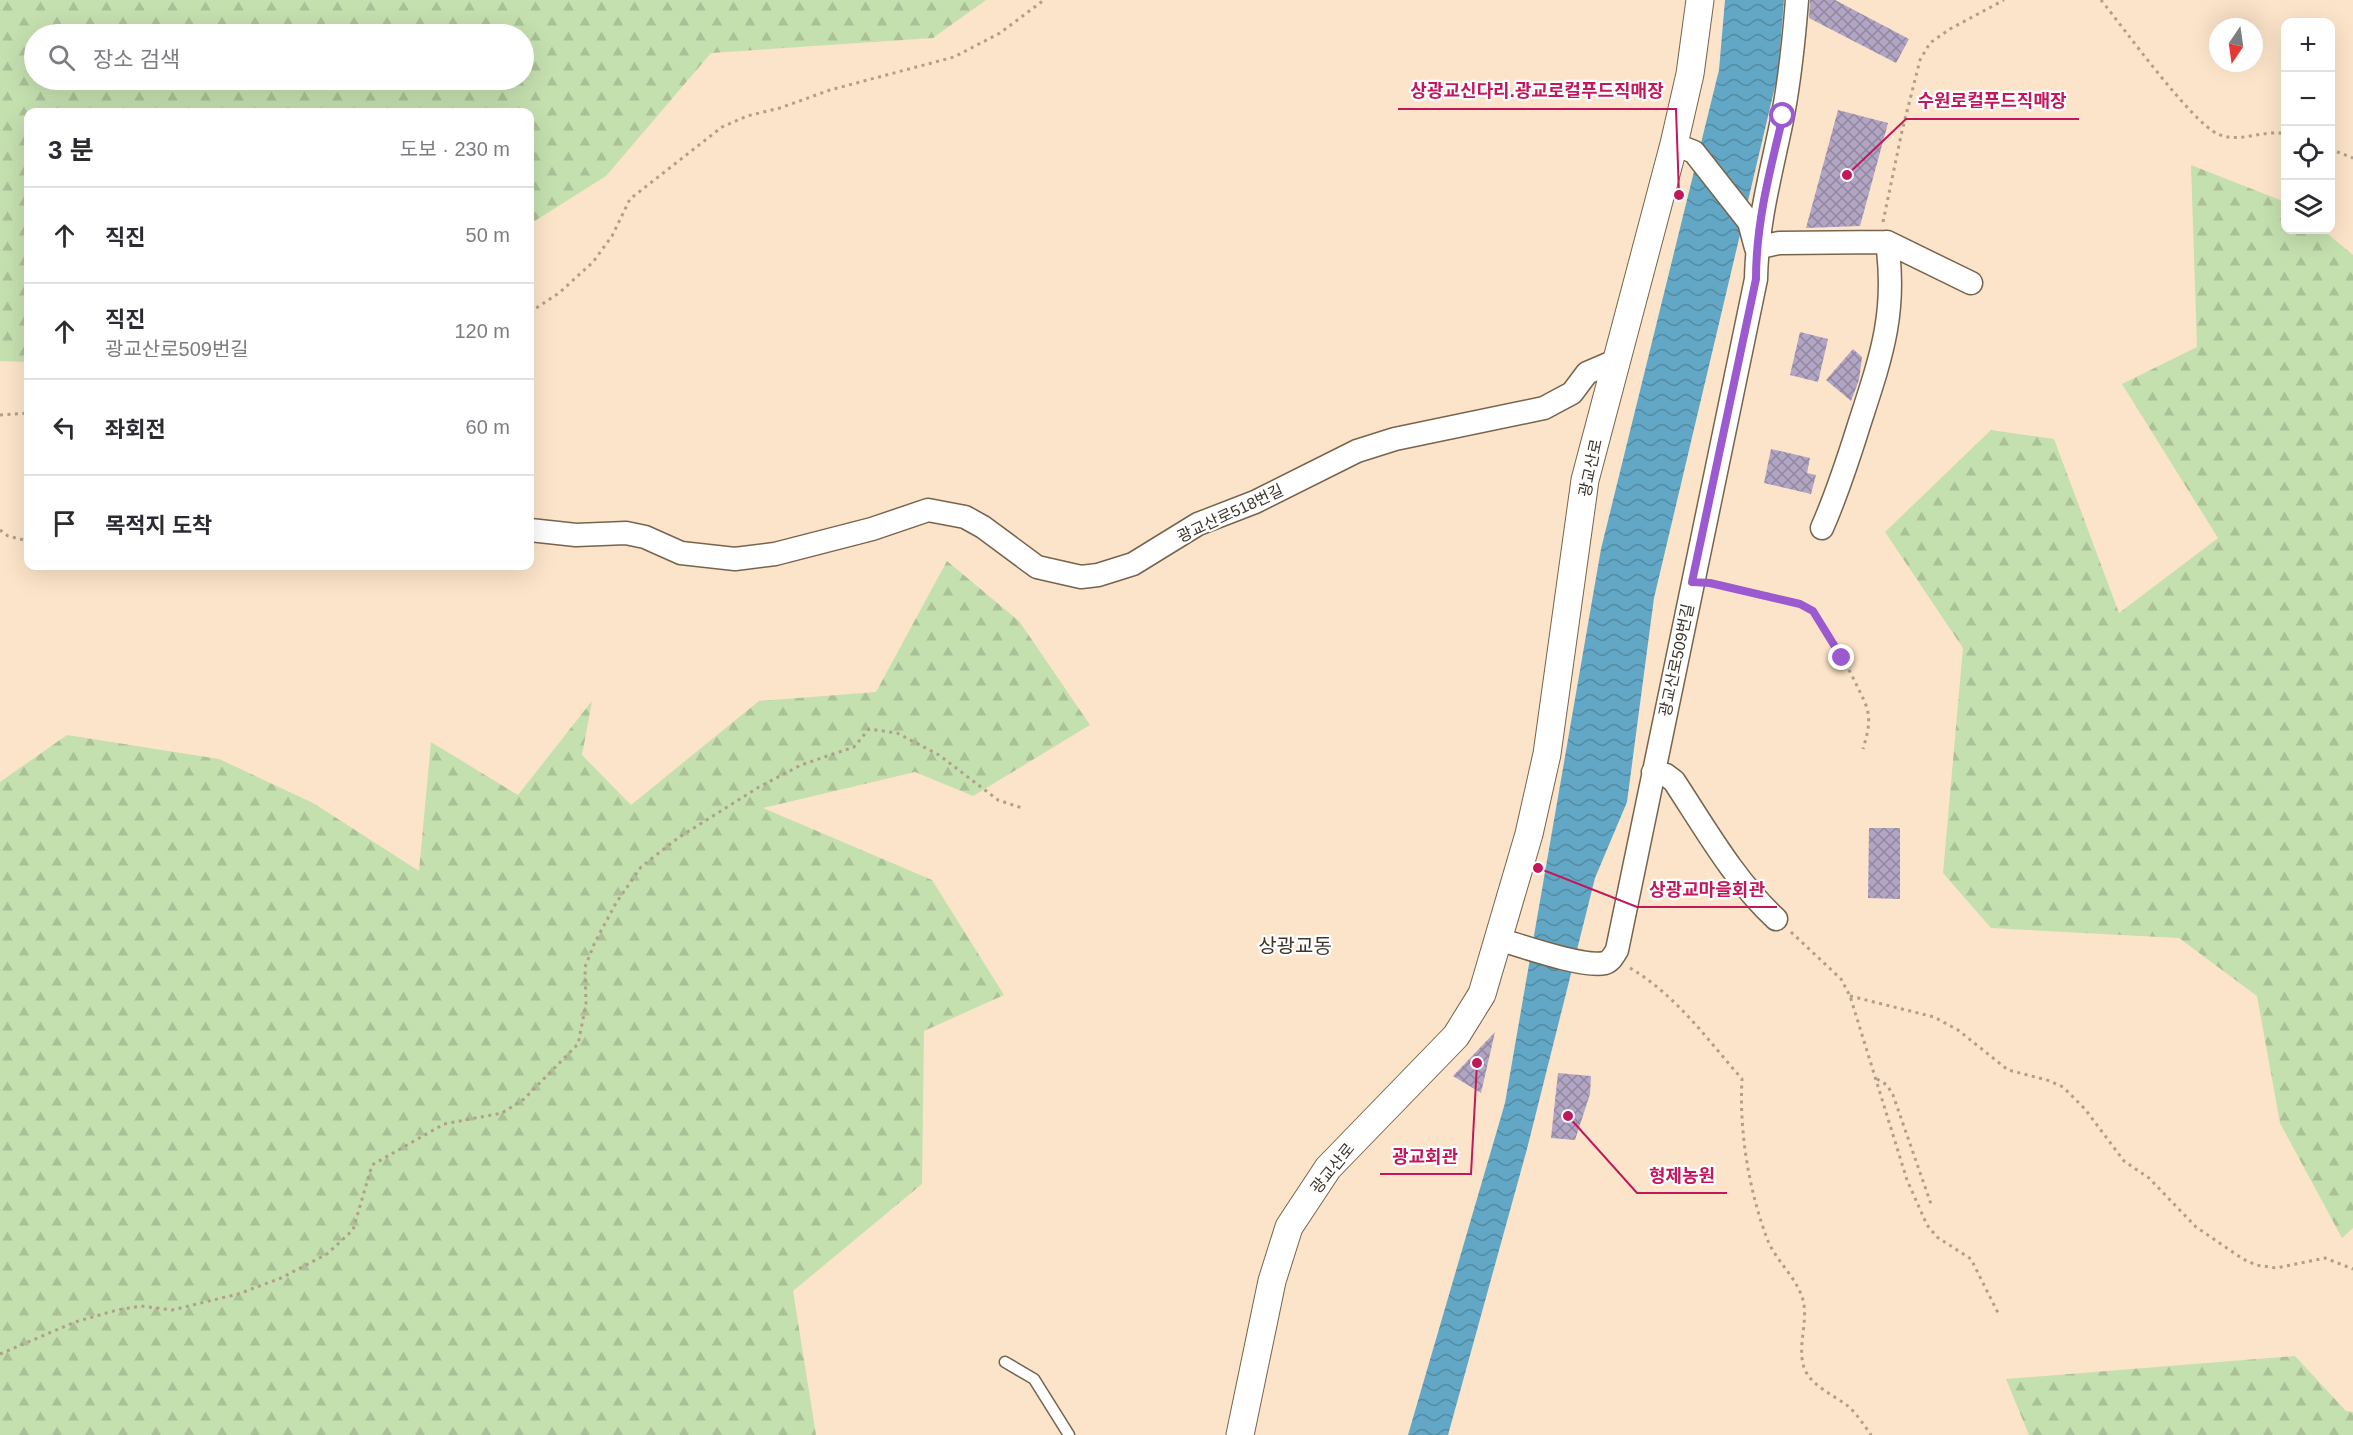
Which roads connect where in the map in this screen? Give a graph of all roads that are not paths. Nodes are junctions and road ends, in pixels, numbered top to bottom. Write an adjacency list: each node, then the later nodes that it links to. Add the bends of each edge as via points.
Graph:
1 (1700, 0): 3 (street, 광교산로)
2 (1797, 0): 5 (street, via 1788,83 1763,196)
3 (1684, 148): 5 (street, 광교산로509번길, via 1749,222); 7 (street, 광교산로)
4 (1886, 242): 5 (street, via 1779,243); 6 (street); 8 (street, via 1892,279 1885,345)
5 (1756, 248): 10 (street, 광교산로509번길, via 1756,279)
6 (1971, 283)
7 (1616, 361): 9 (street, 광교산로518번길, via 1587,373 1572,393 1544,408 1395,439 1357,451 1255,502 1198,524 1133,564 1098,575 1081,577 1037,567 965,517 928,510 872,529 735,560 681,553 626,533 576,535); 12 (street, 광교산로, via 1585,480 1547,754 1529,834)
8 (1822, 528)
9 (534, 530)
10 (1653, 772): 11 (street, via 1674,781 1756,901); 12 (street, 광교산로509번길, via 1602,961)
11 (1776, 919)
12 (1498, 939): 15 (street, 광교산로, via 1482,993 1456,1036 1328,1168 1289,1227 1272,1281)
13 (1005, 1362): 14 (lane, via 1034,1379)
14 (1069, 1435)
15 (1240, 1435)

